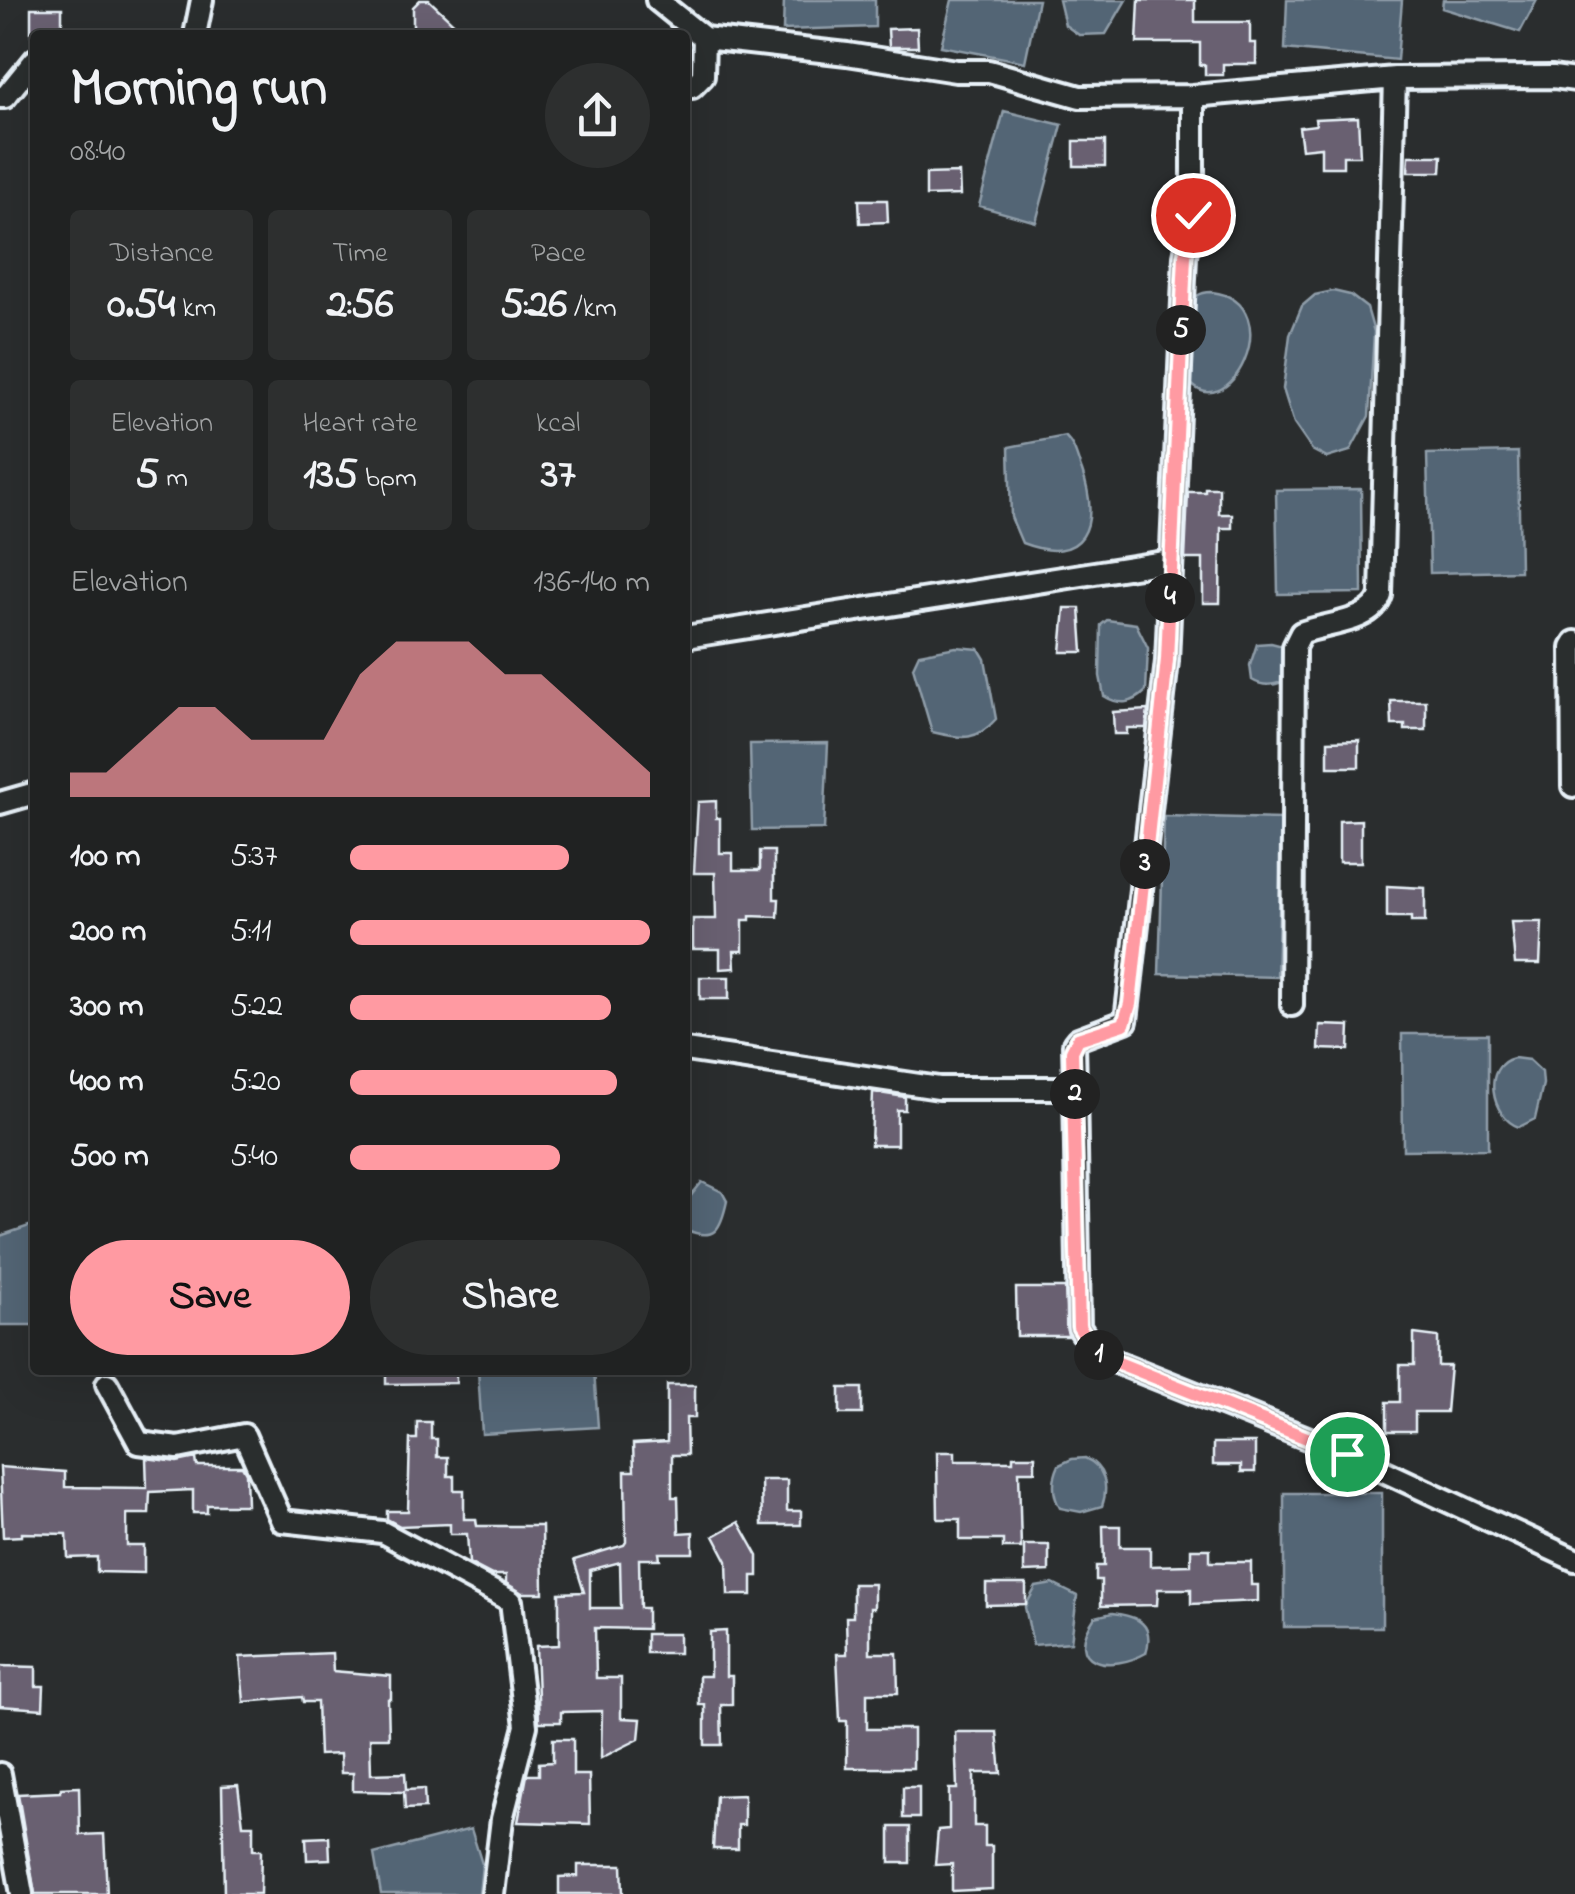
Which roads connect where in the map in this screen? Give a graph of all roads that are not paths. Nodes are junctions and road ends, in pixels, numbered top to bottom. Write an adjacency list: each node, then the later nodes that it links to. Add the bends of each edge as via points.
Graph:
1 (202, 0): 3 (street)
2 (656, 0): 4 (street)
3 (196, 30)
4 (704, 38): 8 (street, via 703,76); 9 (street, via 989,71 1080,96)
5 (30, 66): 10 (street)
6 (1394, 78): 7 (street); 9 (street); 17 (street, via 1381,594 1366,613 1301,633 1294,647)
7 (1575, 80)
8 (690, 87)
9 (1193, 96): 11 (street, via 1193,215 1185,256)
10 (0, 97)
11 (1171, 561): 12 (street); 19 (street, via 1167,660 1128,1017 1074,1044)
12 (690, 636)
13 (1575, 642): 14 (street)
14 (1573, 786)
15 (30, 794): 16 (street)
16 (0, 803)
17 (1292, 1006)
18 (690, 1051): 19 (street, via 939,1088)
19 (1075, 1088): 21 (street, via 1079,1327 1096,1354 1347,1454)
20 (107, 1384): 24 (street, via 139,1443 178,1448 244,1435 282,1522 382,1532 512,1601 526,1726 502,1818)
21 (1575, 1560)
22 (0, 1774): 23 (street)
23 (22, 1894)
24 (493, 1894)

